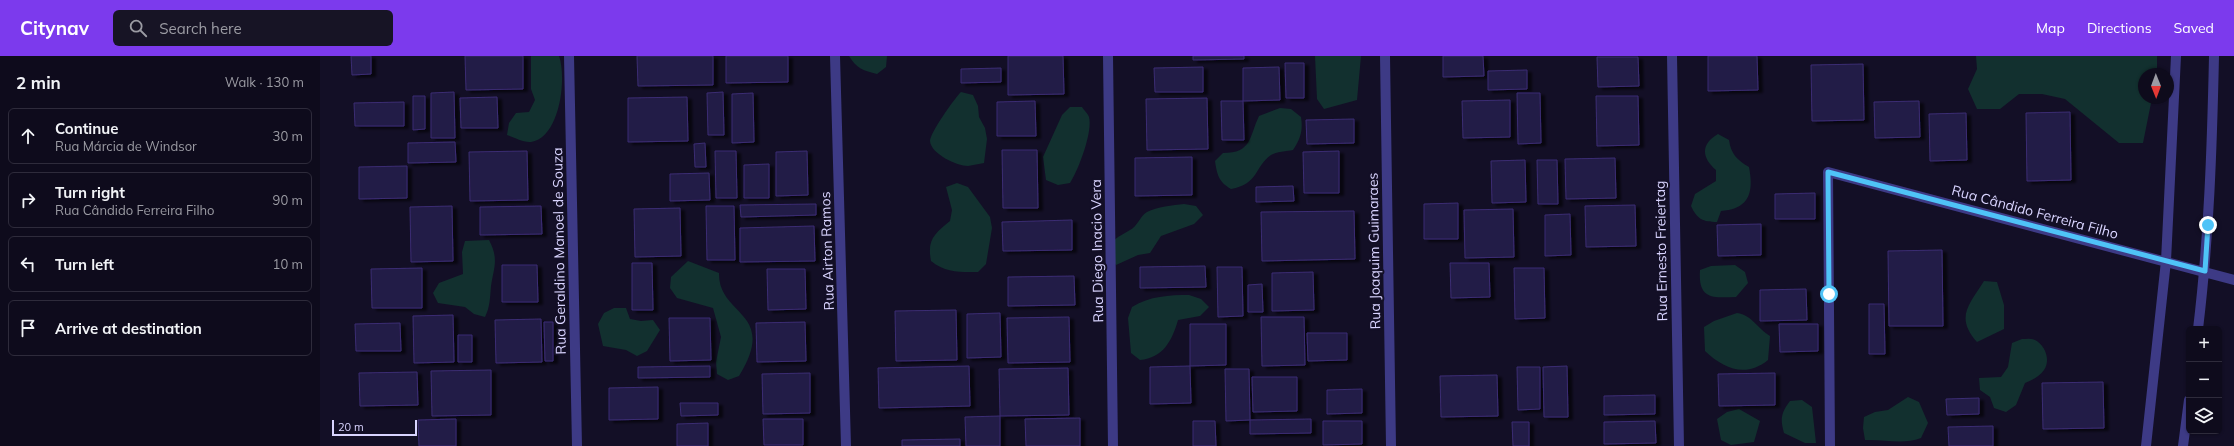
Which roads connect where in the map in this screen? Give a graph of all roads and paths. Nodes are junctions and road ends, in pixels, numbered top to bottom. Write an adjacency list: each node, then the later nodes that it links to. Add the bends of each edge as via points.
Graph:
1 (569, 56): 13 (street, Rua Geraldino Manoel de Souza)
2 (835, 56): 14 (street, Rua Airton Ramos)
3 (1108, 56): 15 (street, Rua Diego Inacio Vera)
4 (1385, 56): 16 (street, Rua Joaquim Guimaraes)
5 (1672, 56): 17 (street, Rua Ernesto Freiertag)
6 (2176, 56): 8 (street)
7 (2214, 56): 9 (street, via 2211,178)
8 (2166, 261): 9 (street, Rua Cândido Ferreira Filho); 18 (street, Rua Cândido Ferreira Filho, via 1828,172); 19 (street)
9 (2205, 271): 10 (street, Rua Cândido Ferreira Filho); 11 (street)
10 (2234, 280)
11 (2198, 326)
12 (2186, 423): 20 (street)
13 (576, 446)
14 (846, 446)
15 (1113, 446)
16 (1391, 446)
17 (1679, 446)
18 (1830, 446)
19 (2146, 446)
20 (2183, 446)

